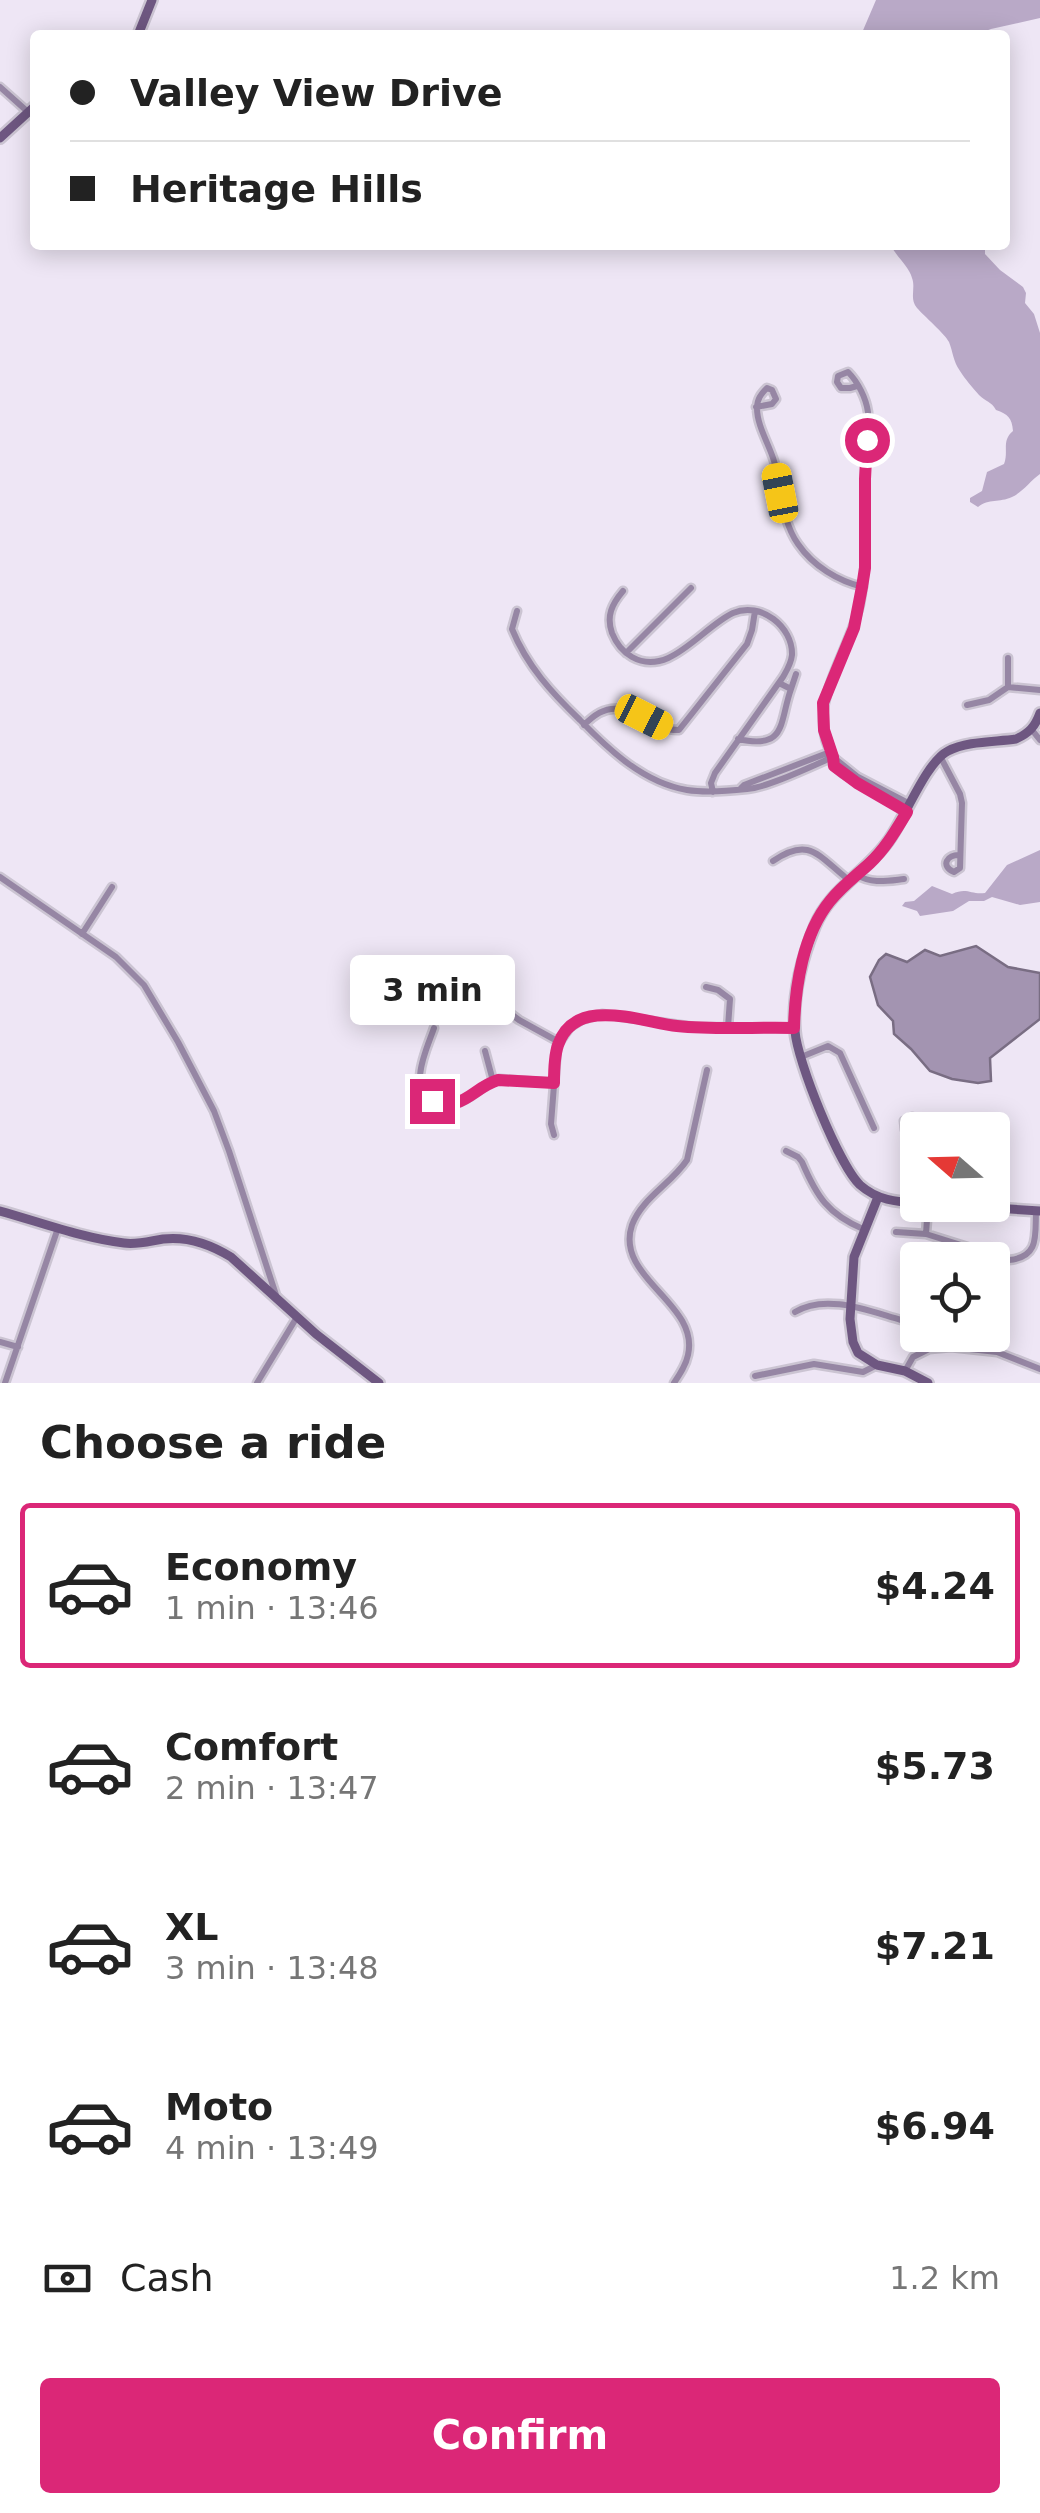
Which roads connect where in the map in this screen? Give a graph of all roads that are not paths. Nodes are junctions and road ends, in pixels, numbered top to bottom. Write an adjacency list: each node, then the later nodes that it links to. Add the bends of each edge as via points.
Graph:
1 (152, 0): 2 (street)
2 (140, 30)
3 (0, 87): 4 (street)
4 (30, 108)
5 (30, 111): 6 (street)
6 (0, 138)
7 (857, 386): 9 (street, via 868,412)
8 (756, 407): 9 (street, via 799,546 838,580)
9 (862, 587): 27 (street, via 854,628 823,703)
10 (691, 588): 14 (street)
11 (622, 590): 14 (street, via 610,618)
12 (517, 611): 23 (street, via 512,629 538,676)
13 (754, 612): 14 (street, via 732,614 662,660 646,662); 17 (street, via 774,619 789,636 790,664); 23 (street, via 747,644 678,730 608,709)
14 (626, 653)
15 (1008, 658): 18 (street)
16 (796, 674): 19 (street)
17 (779, 683): 19 (street); 25 (street)
18 (1008, 688): 20 (street); 21 (street)
19 (790, 689): 25 (street, via 777,736)
20 (1040, 690)
21 (966, 705)
22 (1040, 713): 24 (street)
23 (584, 725): 29 (street, via 644,774 683,790)
24 (1032, 730): 26 (street); 28 (street)
25 (738, 739): 29 (street, via 713,777)
26 (1040, 740)
27 (831, 754): 29 (street, via 746,790); 30 (street)
28 (940, 756): 30 (street); 31 (street, via 960,794)
29 (712, 792)
30 (909, 808): 34 (street, via 879,854)
31 (960, 855)
32 (773, 861): 34 (street, via 805,850)
33 (0, 876): 37 (street)
34 (852, 878): 35 (street); 44 (street, via 814,928)
35 (904, 879)
36 (112, 887): 37 (street)
37 (82, 934): 64 (street, via 135,974 196,1076 230,1150)
38 (462, 963): 45 (street, via 503,1008)
39 (706, 987): 40 (street)
40 (730, 999): 41 (street); 42 (street)
41 (744, 1000)
42 (728, 1027): 44 (street); 45 (street, via 602,1014 570,1027)
43 (434, 1028): 49 (street, via 420,1078 432,1101 451,1105)
44 (794, 1028): 47 (street)
45 (559, 1042): 50 (street)
46 (485, 1051): 49 (street)
47 (800, 1057): 51 (street, via 828,1046 840,1053); 54 (street, via 846,1166)
48 (707, 1070): 78 (street, via 688,1160 646,1202 629,1241 637,1265 684,1326 688,1358)
49 (493, 1081): 50 (street)
50 (554, 1083): 52 (street)
51 (874, 1128)
52 (554, 1135)
53 (786, 1151): 61 (street, via 802,1162 832,1212)
54 (878, 1196): 55 (street); 61 (street)
55 (900, 1201)
56 (1010, 1208): 57 (street)
57 (1038, 1210): 63 (street, via 1033,1248 1016,1260)
58 (0, 1211): 60 (street)
59 (927, 1222): 63 (street)
60 (58, 1227): 64 (street, via 122,1243 202,1243 231,1257); 70 (street)
61 (864, 1230): 65 (street)
62 (896, 1232): 63 (street)
63 (926, 1234)
64 (278, 1300): 67 (street)
65 (850, 1306): 66 (street); 68 (street); 71 (street, via 858,1353)
66 (794, 1312)
67 (297, 1316): 76 (street); 77 (street)
68 (900, 1320)
69 (0, 1342): 70 (street)
70 (18, 1346): 75 (street)
71 (877, 1365): 73 (street); 74 (street, via 863,1372 814,1364)
72 (1040, 1369): 73 (street, via 997,1352 951,1347 913,1356)
73 (905, 1371): 79 (street)
74 (755, 1376)
75 (5, 1383)
76 (257, 1383)
77 (378, 1383)
78 (674, 1383)
79 (928, 1383)

